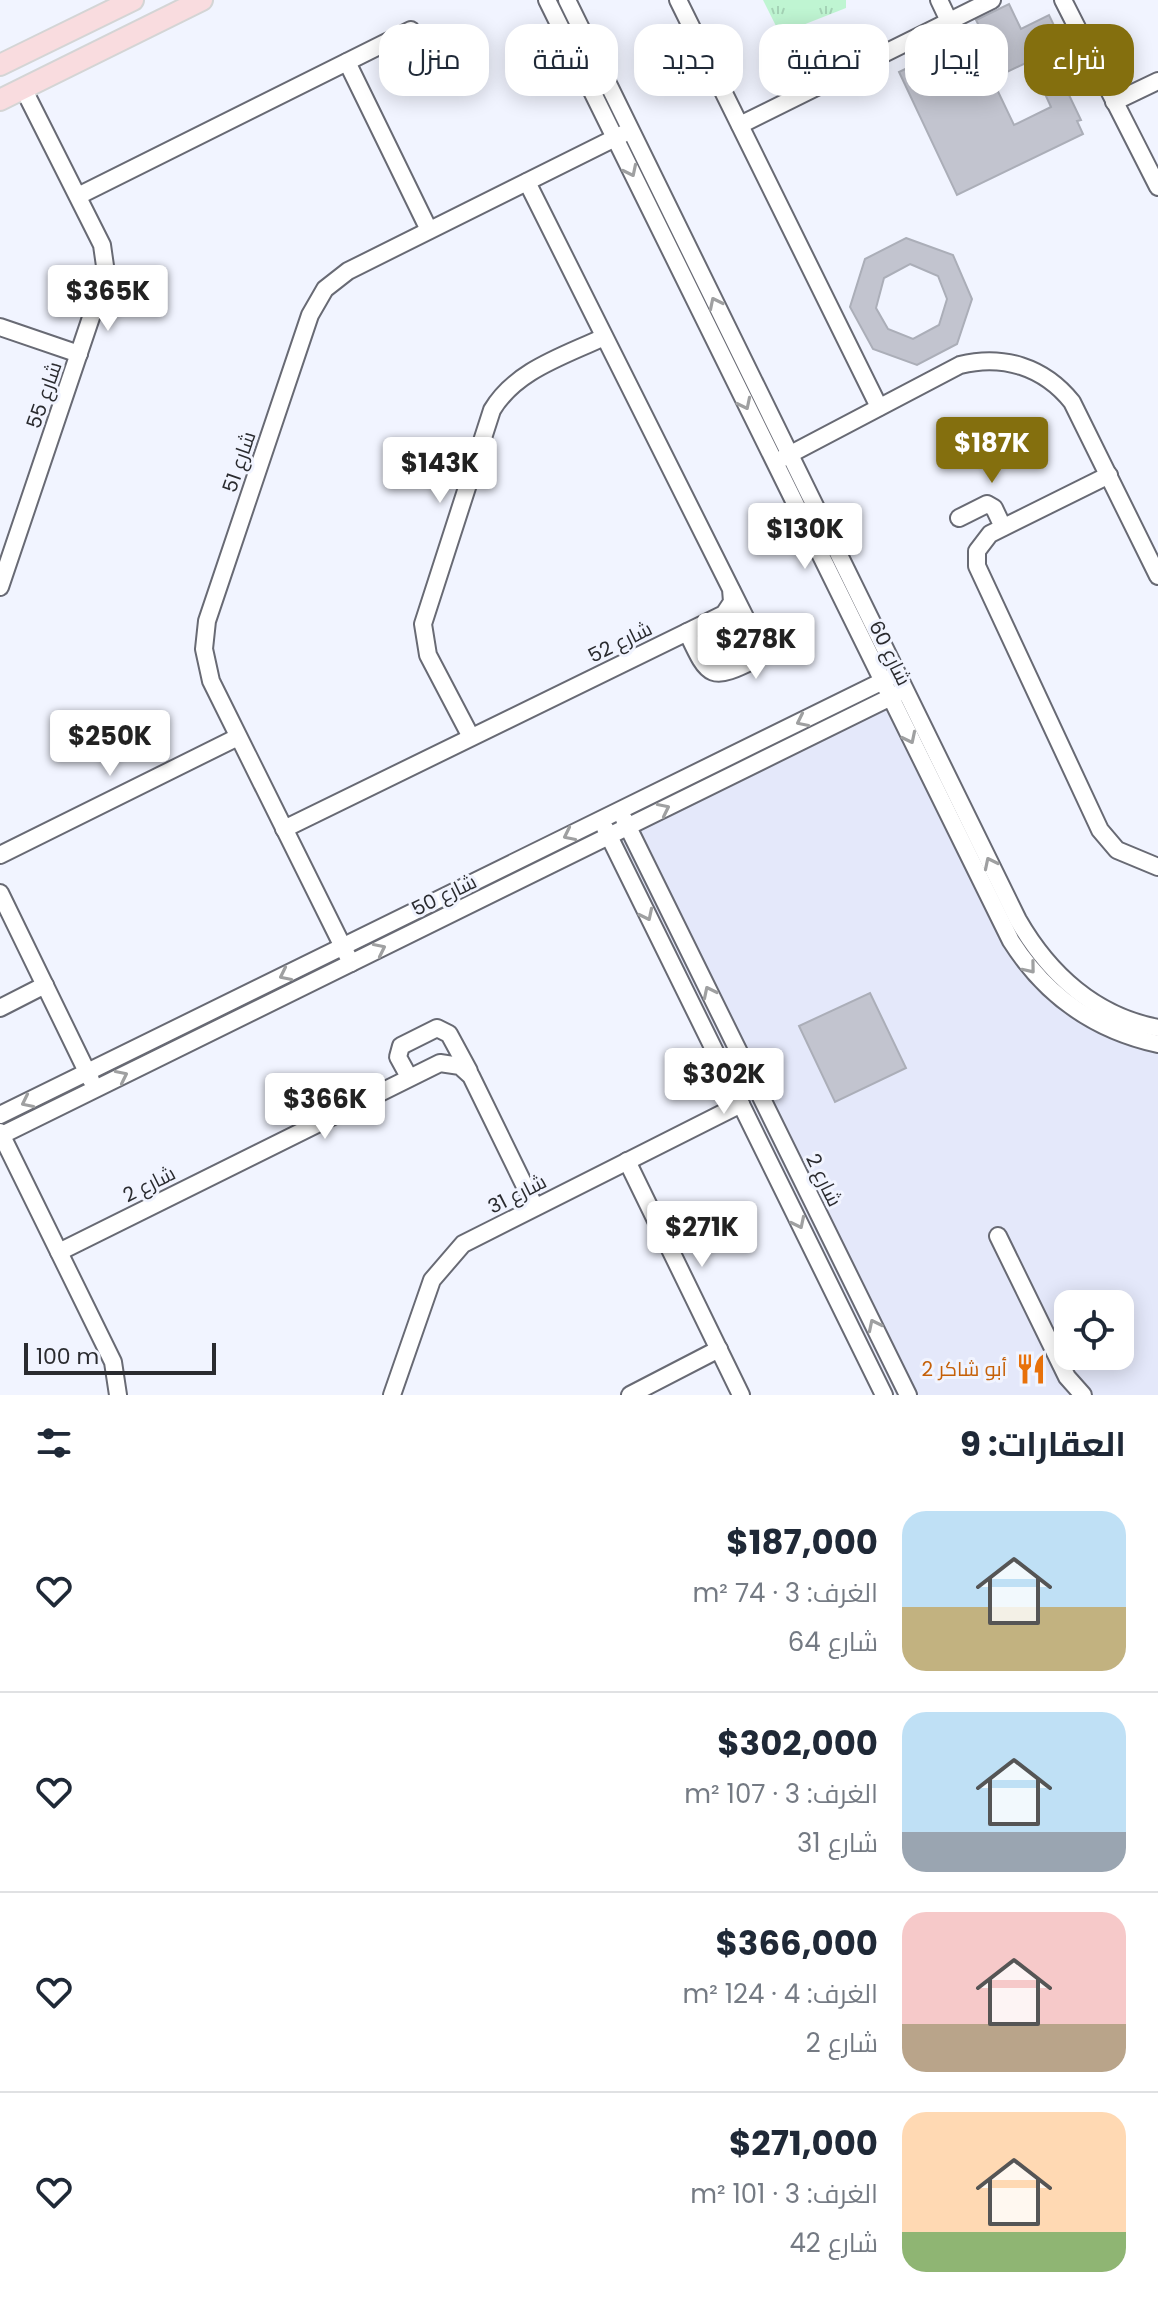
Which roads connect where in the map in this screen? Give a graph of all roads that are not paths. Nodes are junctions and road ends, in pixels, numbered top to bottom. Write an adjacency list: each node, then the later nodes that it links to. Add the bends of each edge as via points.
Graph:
1 (132, 0): 10 (main road); 13 (main road)
2 (202, 0): 10 (main road)
3 (547, 0): 20 (street, شارع 60)
4 (567, 0): 19 (street, شارع 60)
5 (678, 0): 18 (street)
6 (939, 0): 9 (street)
7 (992, 0): 9 (street)
8 (1063, 0): 17 (street)
9 (949, 21): 18 (street)
10 (145, 28): 15 (main road)
11 (379, 46): 12 (street)
12 (347, 62): 23 (street); 24 (street)
13 (0, 65)
14 (1158, 81): 17 (street)
15 (23, 88): 16 (main road); 23 (street, شارع 55)
16 (0, 100)
17 (1114, 102): 22 (street)
18 (740, 125): 28 (street)
19 (631, 130): 20 (street, شارع 51); 29 (street, شارع 60, one-way to 19)
20 (615, 138): 21 (street, شارع 51); 29 (street, شارع 60, one-way to 29)
21 (527, 182): 24 (street, شارع 51); 26 (street)
22 (1158, 187)
23 (78, 196): 27 (street, شارع 55, via 106,264)
24 (429, 230): 39 (street, شارع 51, via 340,276 310,315 205,630 208,674)
25 (0, 327): 27 (street)
26 (604, 337): 35 (street); 40 (street, via 518,380 497,401 487,425 423,624 428,655)
27 (79, 354): 34 (street, شارع 55)
28 (879, 407): 29 (street); 30 (street, via 960,365 1011,362 1031,369 1066,395)
29 (782, 458): 37 (street, شارع 60)
30 (1109, 475): 32 (street); 33 (street)
31 (959, 518): 32 (street, via 987,504)
32 (1003, 527): 47 (street, via 980,544 980,573 1105,837 1124,854)
33 (1158, 576)
34 (0, 587)
35 (731, 589): 36 (street, شارع 52, via 727,611); 36 (street, via 759,645 758,658 714,675 704,667)
36 (687, 632): 40 (street, شارع 52)
37 (890, 678): 38 (street, شارع 60); 41 (street, شارع 50, one-way to 41)
38 (898, 694): 43 (street, شارع 50, one-way to 38); 53 (street, شارع 60, one-way to 38, via 1091,1001 1033,945); 54 (street, شارع 60, one-way to 54, via 995,912 1030,969 1080,1014 1110,1030)
39 (238, 737): 44 (street, شارع 51); 46 (street)
40 (471, 737): 44 (street, شارع 52)
41 (619, 811): 42 (street, شارع 50); 43 (street, شارع 2)
42 (600, 820): 45 (street, شارع 2); 49 (street, شارع 50, one-way to 49)
43 (627, 827): 45 (street, شارع 50); 58 (street, شارع 2, one-way to 43)
44 (284, 829): 49 (street, شارع 51)
45 (608, 836): 50 (street, شارع 50, one-way to 45); 60 (street, شارع 2, one-way to 60)
46 (0, 855)
47 (1158, 867)
48 (0, 893): 51 (street)
49 (342, 947): 50 (street, شارع 51); 55 (street, شارع 50, one-way to 55)
50 (351, 963): 59 (street, شارع 50, one-way to 50)
51 (45, 985): 52 (street); 55 (street)
52 (0, 1008)
53 (1158, 1028)
54 (1158, 1044)
55 (87, 1072): 59 (street); 62 (street, شارع 50, one-way to 62)
56 (471, 1076): 57 (street, شارع 2, via 446,1063); 57 (street, via 449,1034 437,1028 401,1046 398,1057); 65 (street)
57 (409, 1077): 67 (street, شارع 2)
58 (756, 1087): 60 (street, via 744,1083); 61 (street, شارع 2)
59 (95, 1089): 63 (street, شارع 50)
60 (741, 1104): 61 (street, via 758,1115); 64 (street, شارع 31); 73 (street, شارع 2, one-way to 73)
61 (765, 1105): 74 (street, شارع 2, one-way to 61)
62 (0, 1115)
63 (1, 1134): 67 (street)
64 (627, 1161): 65 (street, شارع 31); 68 (street)
65 (535, 1207): 70 (street, شارع 31, via 475,1237 445,1262 432,1280)
66 (998, 1236): 75 (street, via 1067,1377)
67 (59, 1252): 69 (street, via 113,1362)
68 (719, 1349): 71 (street); 72 (street)
69 (118, 1395)
70 (392, 1395)
71 (630, 1395)
72 (741, 1395)
73 (884, 1395)
74 (908, 1395)
75 (1083, 1395)

